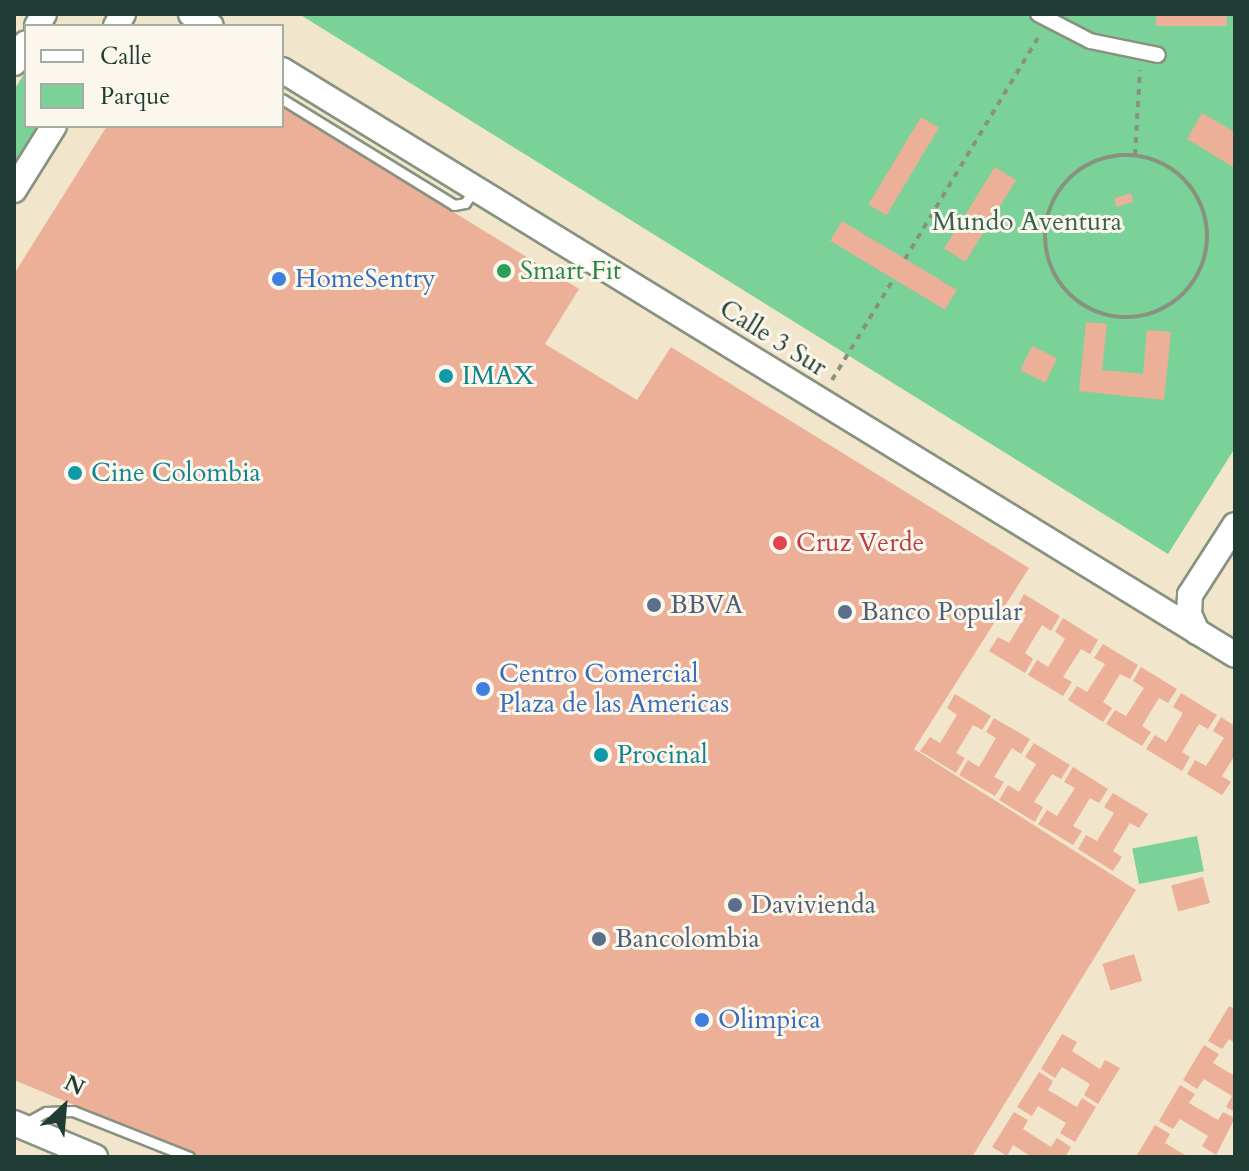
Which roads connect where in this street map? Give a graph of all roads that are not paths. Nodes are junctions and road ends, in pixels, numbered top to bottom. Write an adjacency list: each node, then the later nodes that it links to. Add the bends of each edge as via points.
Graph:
1 (1046, 16): 2 (street, via 1090,41)
2 (1158, 55)
3 (284, 71): 6 (street, Calle 3 Sur)
4 (284, 100): 6 (lane, via 454,205 465,203)
5 (53, 128): 7 (street)
6 (475, 188): 10 (street, Calle 3 Sur)
7 (14, 190)
8 (1235, 525): 9 (street)
9 (1190, 595): 10 (street, via 1174,602); 11 (street, via 1189,614)
10 (1149, 602): 11 (street, Calle 3 Sur)
11 (1197, 632): 12 (street, Calle 3 Sur)
12 (1235, 655)
13 (17, 1124): 14 (street); 15 (lane, via 46,1112 73,1111)
14 (95, 1157)
15 (189, 1157)

